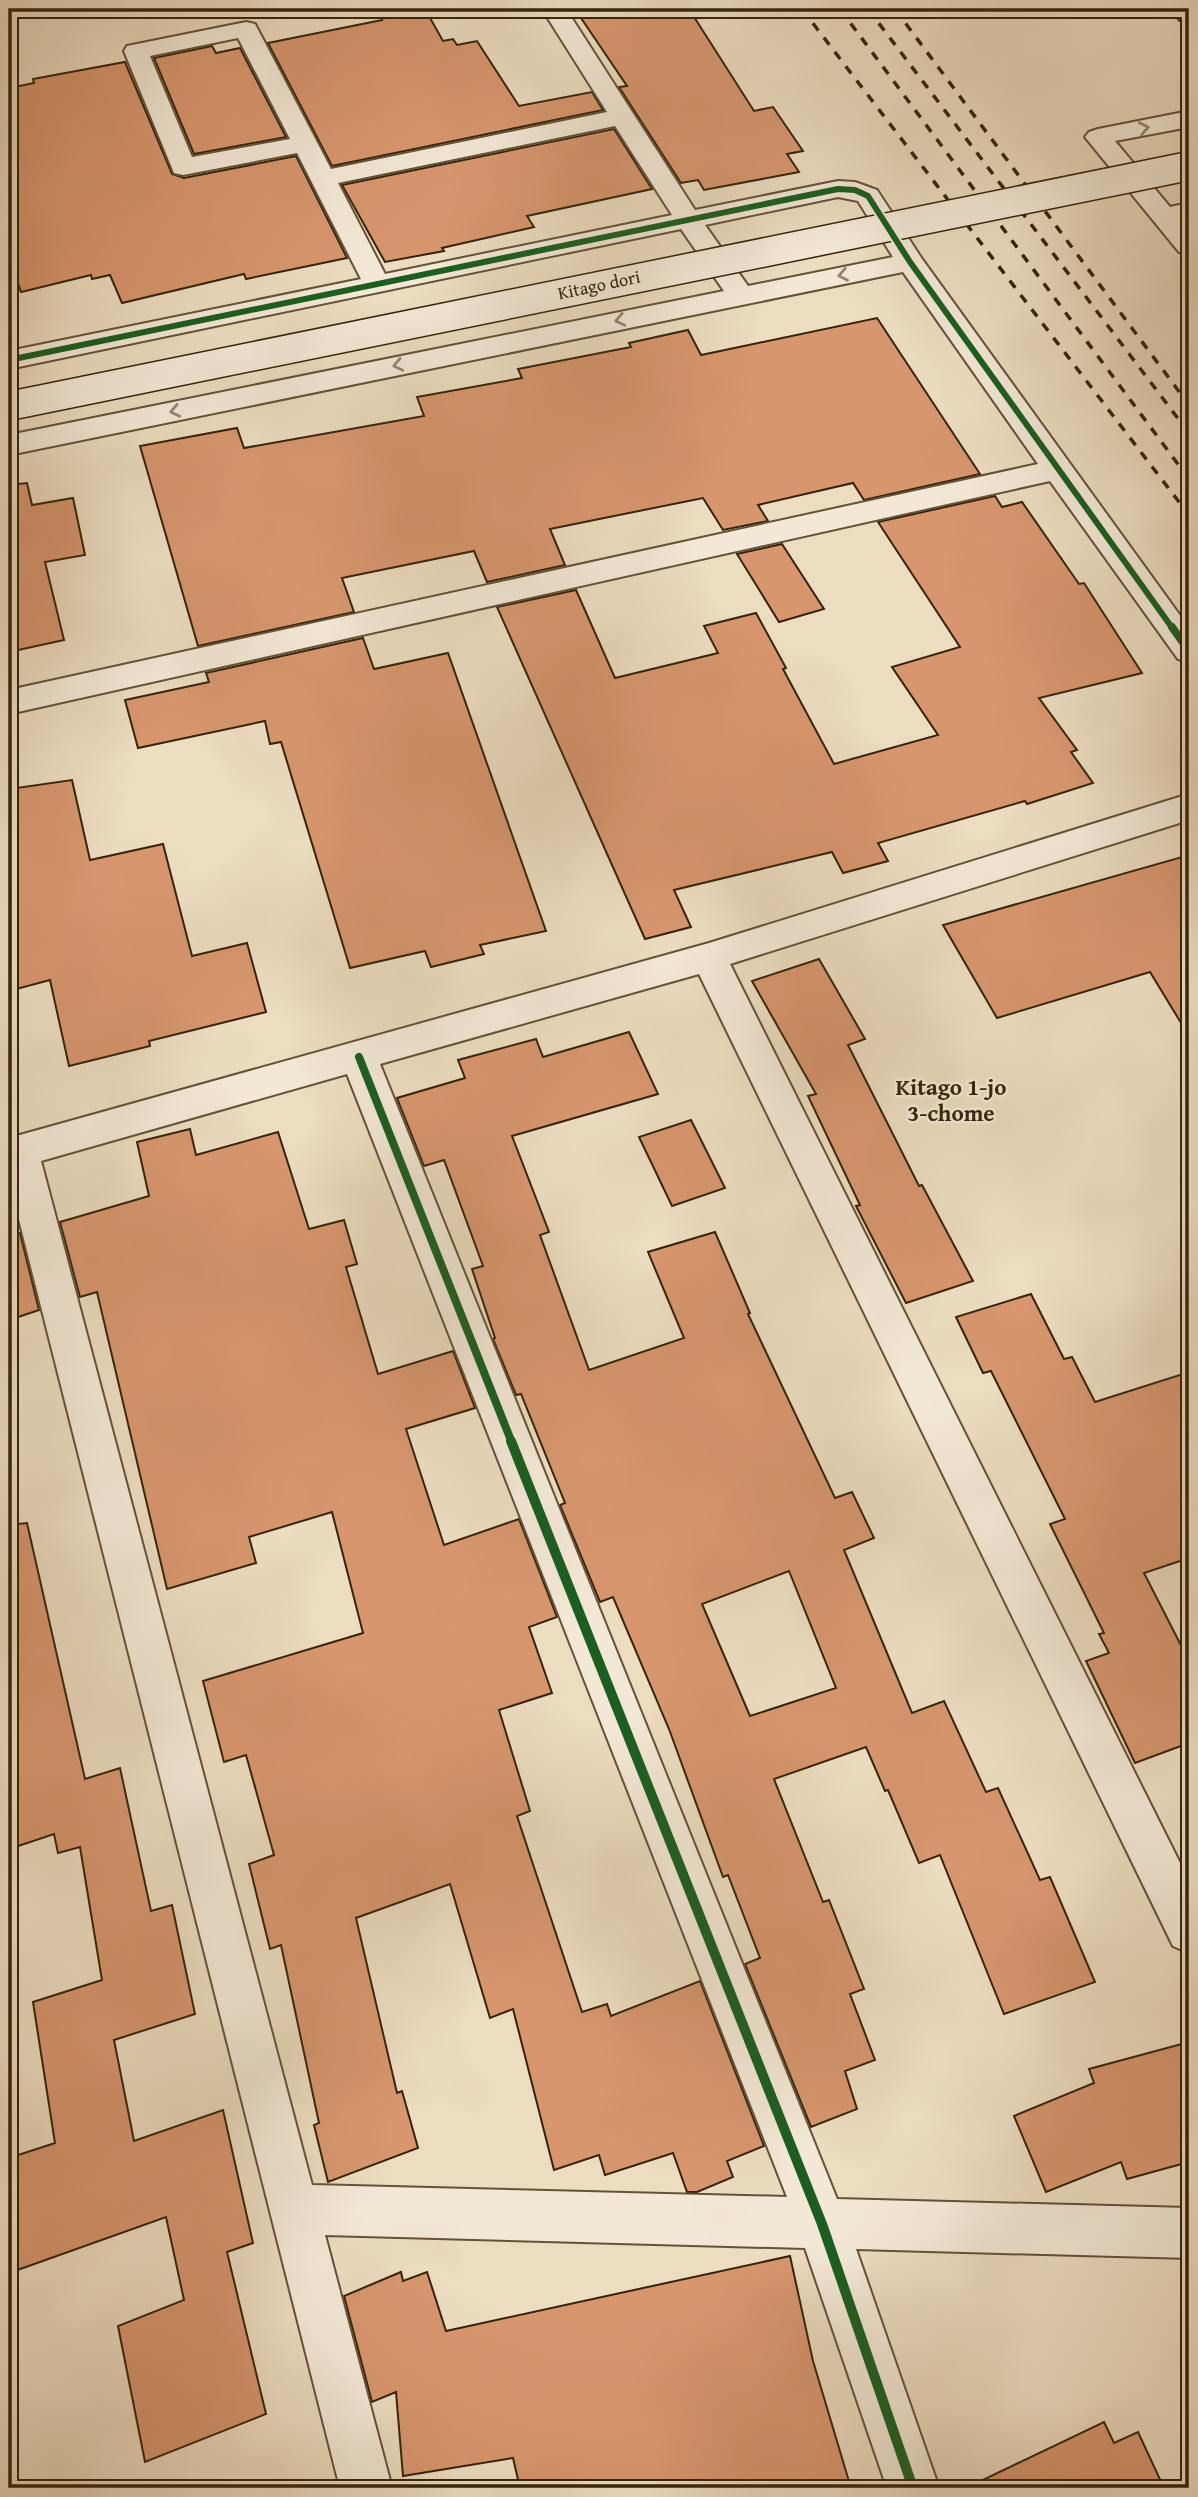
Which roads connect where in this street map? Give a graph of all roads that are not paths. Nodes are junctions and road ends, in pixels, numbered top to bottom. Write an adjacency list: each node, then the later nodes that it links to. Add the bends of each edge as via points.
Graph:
1 (554, 9): 4 (street)
2 (1183, 9): 3 (street)
3 (1189, 15)
4 (622, 117): 8 (street); 10 (street)
5 (1189, 119): 9 (street, one-way to 5, via 1098,137)
6 (305, 144): 6 (street, via 246,29 136,51 183,167); 8 (street)
7 (1189, 166): 16 (street, Kitago dori, bridge)
8 (321, 179): 13 (street)
9 (1177, 214): 11 (street)
10 (688, 220): 12 (street, via 838,189 855,190 869,196); 13 (street); 14 (street)
11 (1189, 246)
12 (911, 262): 14 (street, one-way to 14); 18 (street)
13 (378, 286): 15 (street)
14 (740, 295): 17 (street, one-way to 17)
15 (9, 360)
16 (9, 406)
17 (9, 446)
18 (1057, 470): 19 (street); 20 (street)
19 (1189, 651)
20 (9, 702)
21 (1189, 807): 22 (street)
22 (709, 957): 23 (street); 25 (street)
23 (359, 1057): 24 (street); 27 (street)
24 (14, 1152): 26 (street)
25 (1189, 1930)
26 (296, 2209): 27 (street); 29 (street)
27 (822, 2224): 28 (street); 30 (street)
28 (1189, 2233)
29 (366, 2488)
30 (913, 2488)

